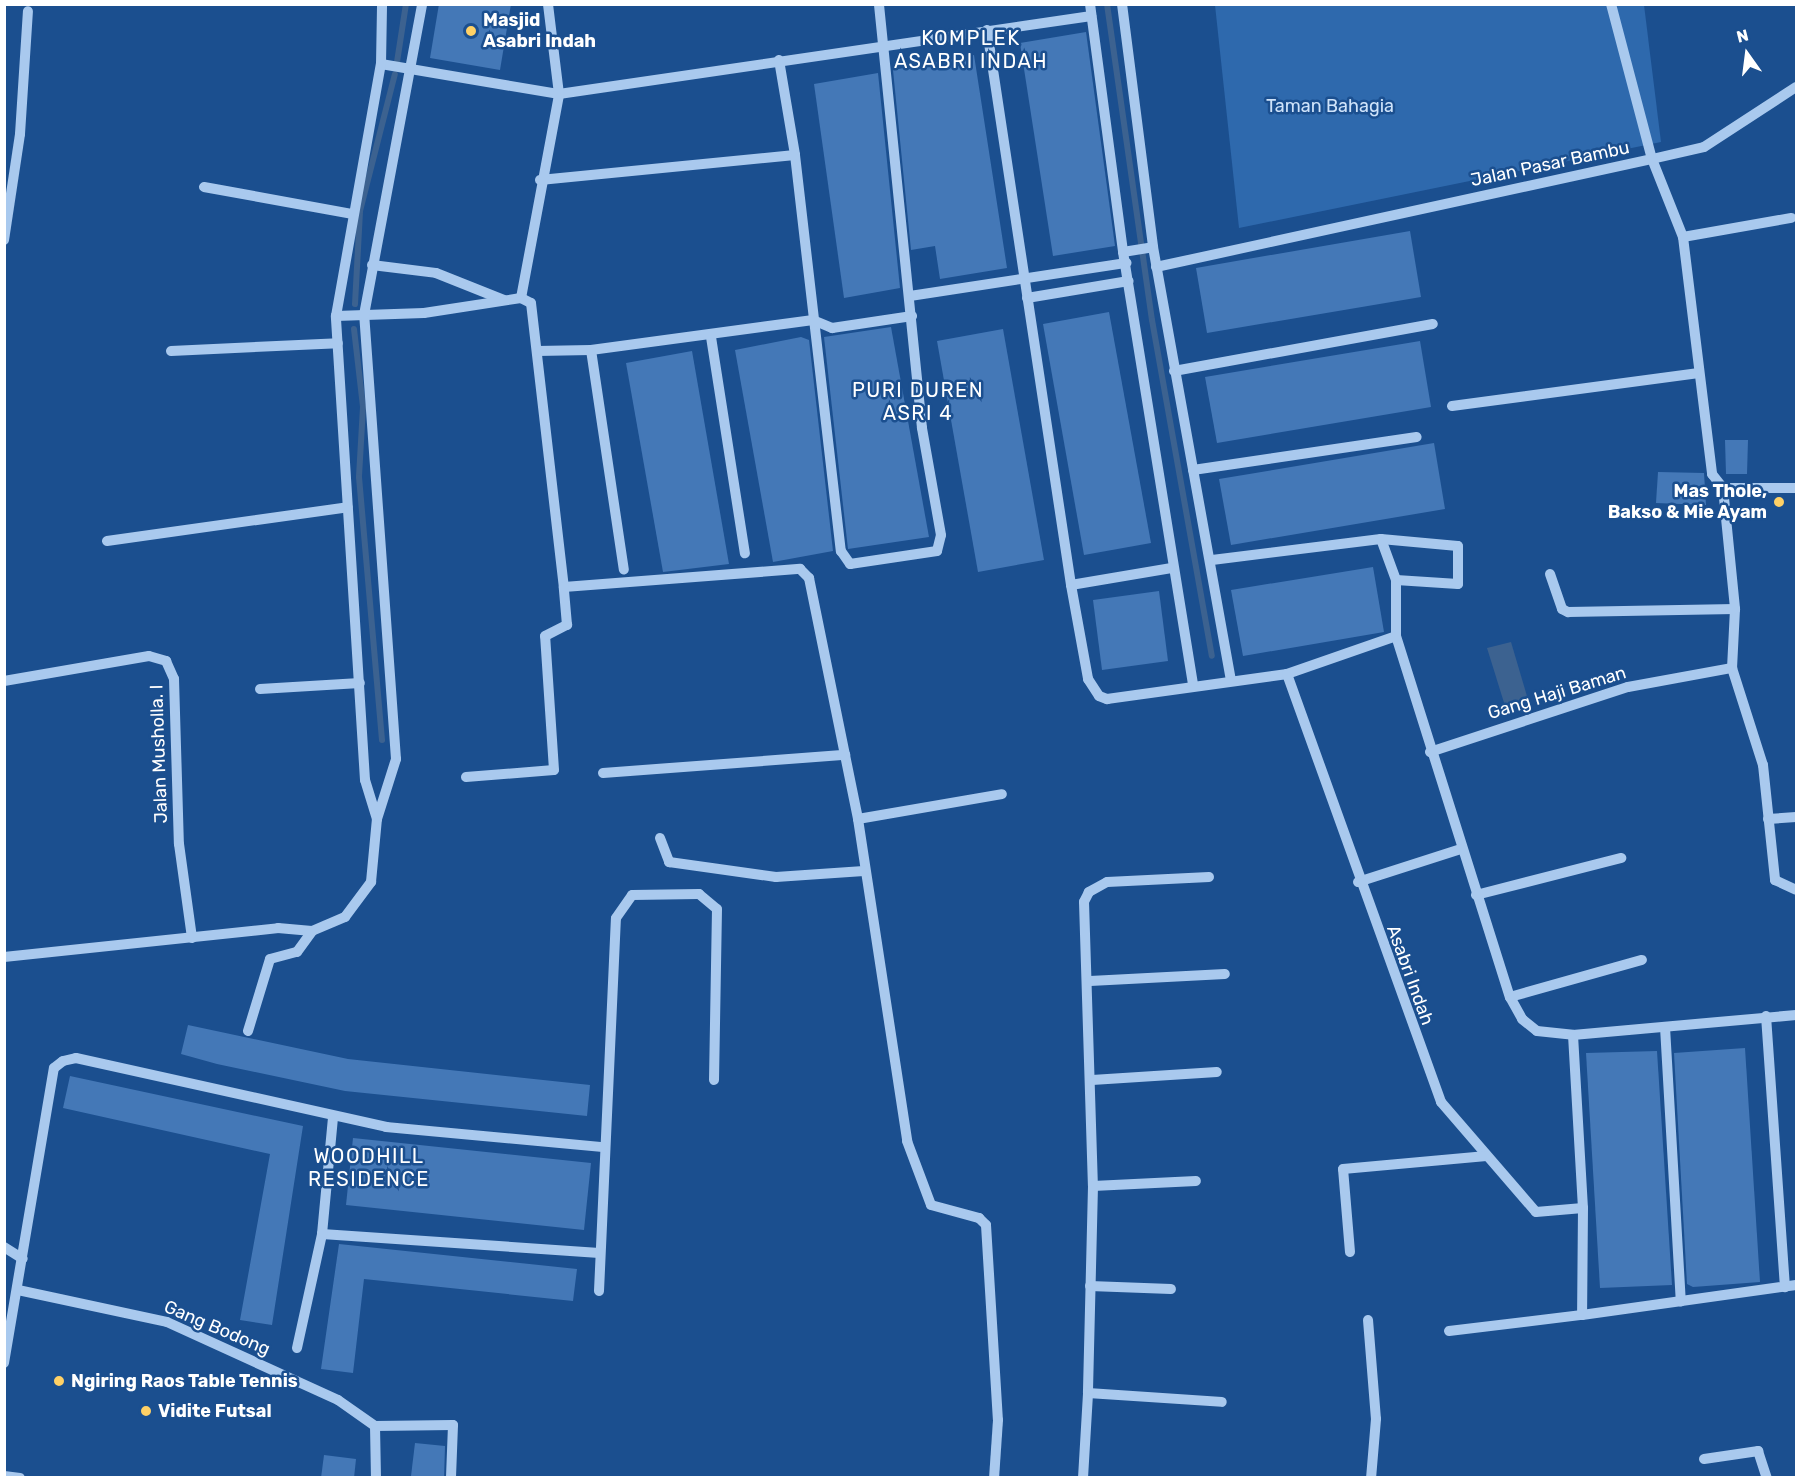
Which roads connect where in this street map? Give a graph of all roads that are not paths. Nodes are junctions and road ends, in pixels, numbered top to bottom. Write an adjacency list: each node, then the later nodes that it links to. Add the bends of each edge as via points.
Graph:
1 (382, 4): 12 (street)
2 (422, 4): 13 (street)
3 (548, 4): 15 (street)
4 (879, 4): 10 (street)
5 (1122, 4): 24 (street)
6 (1611, 4): 17 (street)
7 (1091, 10): 9 (street); 25 (street)
8 (28, 11): 23 (street, via 20,134)
9 (987, 30): 10 (street); 28 (street)
10 (885, 44): 11 (street); 30 (street)
11 (779, 60): 15 (street); 16 (street)
12 (381, 64): 13 (street); 20 (street)
13 (410, 71): 15 (street); 26 (street)
14 (1797, 87): 17 (street, via 1704,147)
15 (559, 94): 18 (street)
16 (795, 155): 18 (street); 37 (street)
17 (1652, 159): 22 (street, Jalan Pasar Bambu); 27 (street, Jalan Pasar Bambu)
18 (540, 180): 31 (street)
19 (204, 187): 20 (street)
20 (352, 214): 35 (street)
21 (1791, 219): 22 (street)
22 (1683, 237): 45 (street, Jalan Pasar Bambu)
23 (4, 240)
24 (1149, 248): 25 (street); 27 (street)
25 (1127, 256): 28 (street); 29 (street)
26 (372, 265): 33 (street, via 436,273); 34 (street)
27 (1156, 267): 44 (street)
28 (1024, 278): 30 (street); 32 (street)
29 (1129, 281): 32 (street); 56 (street)
30 (910, 297): 36 (street)
31 (521, 298): 33 (street); 43 (street, via 534,308)
32 (1027, 298): 60 (street)
33 (504, 300): 34 (street, via 443,311)
34 (364, 315): 35 (street); 77 (street, via 396,759)
35 (336, 316): 40 (street)
36 (912, 316): 37 (street, via 832,328); 37 (street, via 922,428 941,544 937,551 850,564 841,551)
37 (813, 320): 39 (street)
38 (1433, 324): 44 (street)
39 (711, 337): 41 (street); 54 (street)
40 (338, 343): 42 (street); 51 (street)
41 (591, 350): 43 (street); 57 (street)
42 (171, 351)
43 (537, 351): 61 (street)
44 (1174, 371): 48 (street)
45 (1699, 373): 46 (street); 49 (street, Jalan Pasar Bambu, via 1712,474)
46 (1452, 406)
47 (1417, 437): 48 (street)
48 (1193, 470): 55 (street)
49 (1723, 488): 50 (street); 62 (street)
50 (1797, 488)
51 (348, 507): 53 (street); 68 (street)
52 (1381, 539): 55 (street); 59 (street); 59 (street, via 1458,546 1458,584)
53 (107, 541)
54 (745, 554)
55 (1212, 560): 66 (street)
56 (1172, 568): 60 (street); 69 (street)
57 (624, 570)
58 (1550, 574): 62 (street, via 1562,609 1568,612)
59 (1396, 580): 63 (street)
60 (1071, 585): 69 (street, via 1088,679 1099,696 1107,699)
61 (564, 587): 72 (street, via 800,569 809,578); 74 (street, via 567,625 545,636 554,770)
62 (1735, 609): 64 (street)
63 (1396, 636): 65 (street); 71 (street)
64 (1732, 668): 71 (street, Gang Haji Baman, via 1628,687); 79 (street, via 1763,765)
65 (1287, 674): 66 (street); 85 (street, Asabri Indah)
66 (1231, 679): 69 (street)
67 (4, 681): 89 (street, Jalan Musholla. I, via 149,656 166,661 174,679 179,844)
68 (360, 683): 70 (street); 77 (street, via 365,780)
69 (1193, 684)
70 (260, 689)
71 (1430, 752): 81 (street)
72 (845, 755): 73 (street); 78 (street)
73 (603, 773)
74 (466, 777)
75 (1002, 794): 78 (street)
76 (1797, 817): 79 (street)
77 (377, 819): 88 (street, via 371,882 345,917)
78 (858, 819): 83 (street)
79 (1768, 819): 86 (street, via 1775,880)
80 (660, 838): 83 (street, via 669,862 776,876)
81 (1461, 849): 85 (street); 87 (street)
82 (1621, 858): 87 (street)
83 (864, 871): 134 (street, via 895,1042 907,1141 931,1205 979,1218 986,1225 998,1420)
84 (1209, 877): 93 (street, via 1107,882 1089,892 1084,902)
85 (1358, 882): 105 (street, Asabri Indah, via 1429,1080 1441,1102)
86 (1797, 890)
87 (1476, 896): 94 (street)
88 (312, 930): 89 (street, via 278,928); 98 (street, via 297,952 270,959)
89 (192, 938): 90 (street)
90 (4, 957)
91 (1642, 960): 94 (street)
92 (1225, 974): 93 (street)
93 (1090, 981): 102 (street)
94 (1510, 997): 99 (street, via 1522,1019 1537,1031)
95 (1797, 1015): 96 (street)
96 (1766, 1016): 97 (street); 116 (street)
97 (1665, 1027): 99 (street); 120 (street)
98 (248, 1031)
99 (1574, 1035): 108 (street)
100 (1217, 1072): 102 (street)
101 (714, 1080): 104 (street, via 717,909 699,894 632,895 616,918)
102 (1092, 1080): 107 (street)
103 (333, 1117): 104 (street, via 386,1127); 109 (street); 113 (street, via 76,1058 63,1061 54,1068)
104 (603, 1147): 112 (street)
105 (1486, 1156): 108 (street, Asabri Indah, via 1536,1212); 111 (street, via 1343,1169)
106 (1196, 1181): 107 (street)
107 (1093, 1186): 114 (street)
108 (1583, 1208): 121 (street)
109 (322, 1234): 112 (street); 124 (street)
110 (4, 1247): 113 (street)
111 (1350, 1252)
112 (599, 1253): 119 (street)
113 (23, 1259): 118 (street)
114 (1090, 1286): 117 (street); 126 (street)
115 (1797, 1286): 116 (street)
116 (1785, 1287): 120 (street)
117 (1171, 1289)
118 (18, 1290): 125 (street); 128 (street, Gang Bodong, via 166,1322 338,1400)
119 (599, 1291)
120 (1681, 1302): 121 (street)
121 (1582, 1315): 123 (street)
122 (1368, 1320): 136 (street, via 1376,1419)
123 (1449, 1331)
124 (297, 1348)
125 (4, 1363)
126 (1088, 1393): 127 (street); 135 (street)
127 (1222, 1402)
128 (375, 1426): 132 (street); 133 (street, via 453,1425)
129 (1704, 1459): 137 (street, via 1758,1451)
130 (4, 1476): 131 (street)
131 (20, 1478)
132 (376, 1478)
133 (451, 1478)
134 (994, 1478)
135 (1083, 1478)
136 (1371, 1478)
137 (1767, 1478)

